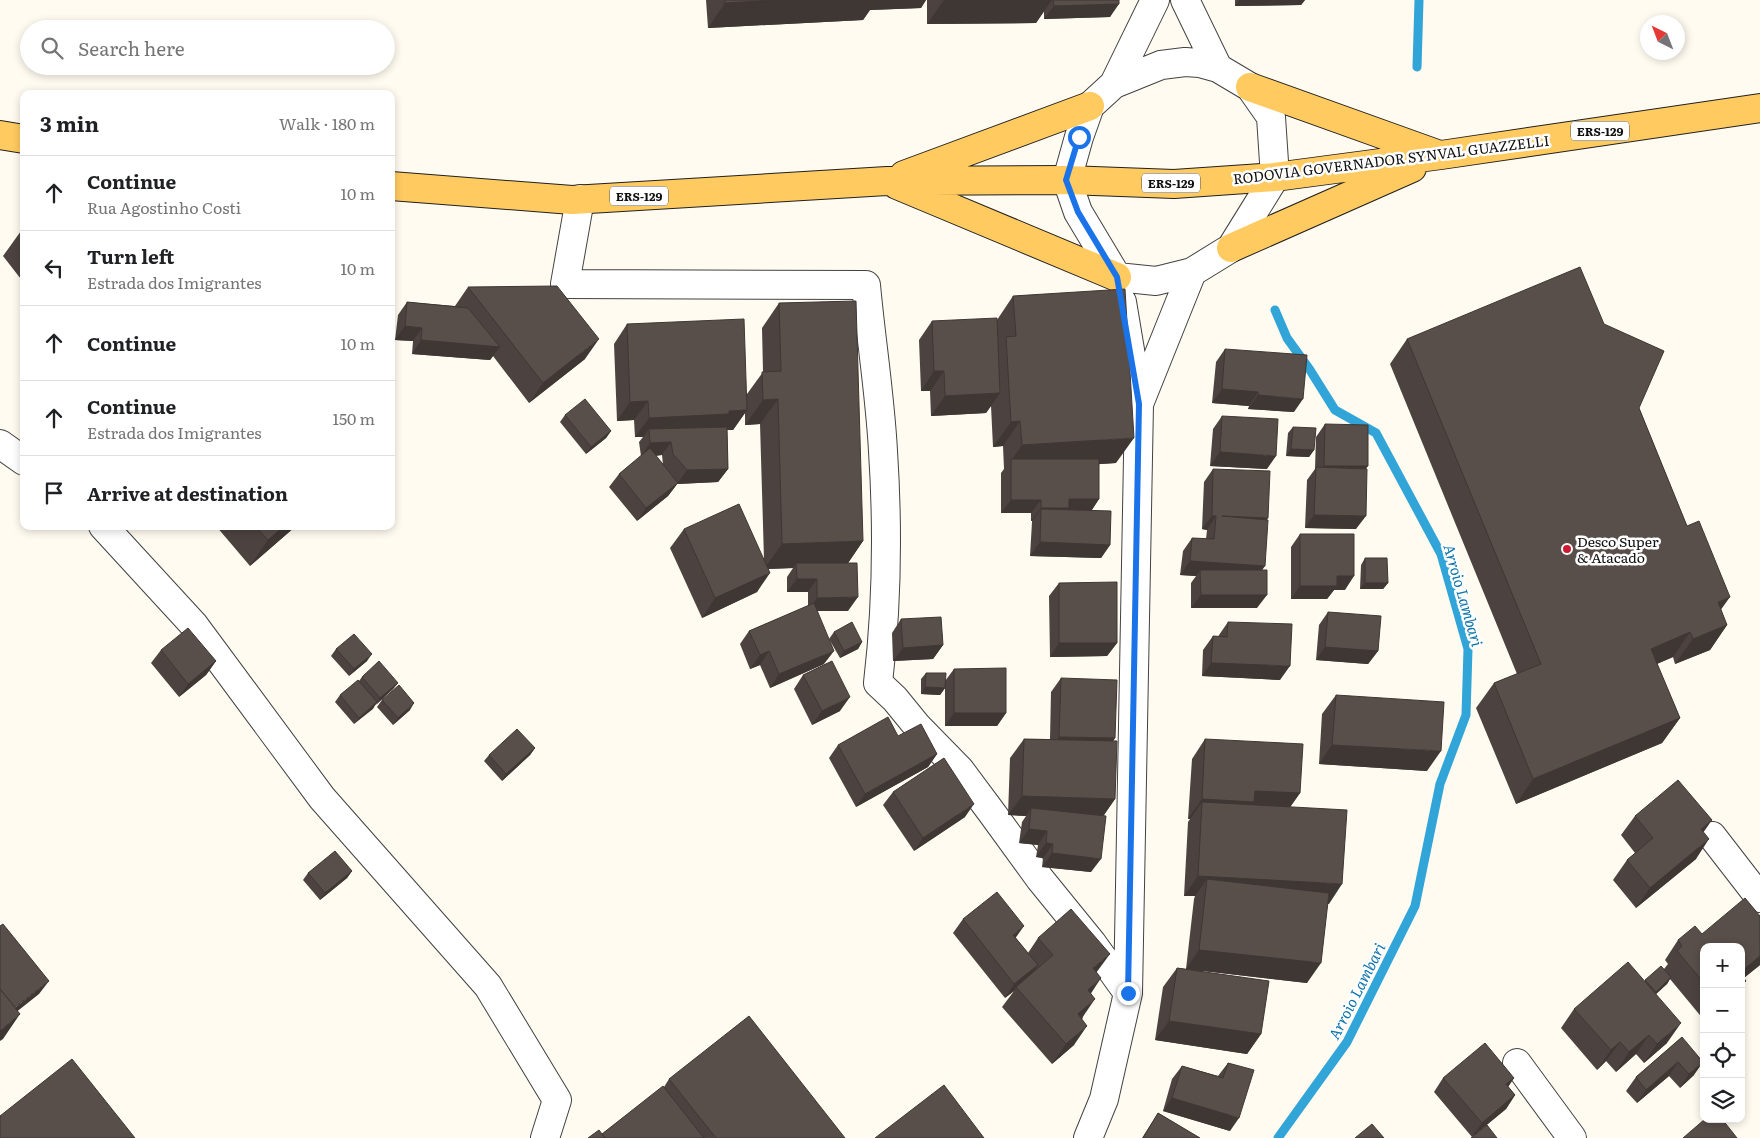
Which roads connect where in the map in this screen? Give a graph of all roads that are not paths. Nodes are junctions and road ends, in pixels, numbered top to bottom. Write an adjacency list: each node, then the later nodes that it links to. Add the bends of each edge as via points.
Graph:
1 (1155, 0): 4 (street)
2 (1185, 0): 3 (street)
3 (1218, 68): 4 (street, via 1185,62 1161,65); 5 (street)
4 (1114, 84): 6 (street)
5 (1250, 87): 10 (main road); 11 (street, via 1271,117)
6 (1090, 106): 12 (street); 13 (main road)
7 (1760, 108): 10 (main road, RODOVIA GOVERNADOR SYNVAL GUAZZELLI / ERS-129)
8 (0, 135): 9 (main road)
9 (20, 138)
10 (1441, 155): 11 (main road, RODOVIA GOVERNADOR SYNVAL GUAZZELLI / ERS-129); 16 (main road)
11 (1275, 177): 12 (main road, RODOVIA GOVERNADOR SYNVAL GUAZZELLI / ERS-129, via 1174,184); 16 (street)
12 (1066, 180): 13 (main road, RODOVIA GOVERNADOR SYNVAL GUAZZELLI / ERS-129); 18 (street, via 1085,222)
13 (886, 181): 15 (main road, RODOVIA GOVERNADOR SYNVAL GUAZZELLI / ERS-129); 18 (main road)
14 (395, 186): 15 (main road, RODOVIA GOVERNADOR SYNVAL GUAZZELLI / ERS-129)
15 (580, 199): 25 (street, via 564,284 866,285 883,449 886,518 883,638 878,683 960,770)
16 (1231, 248): 17 (street)
17 (1192, 272): 18 (street, via 1156,281); 19 (street)
18 (1117, 277): 19 (street)
19 (1139, 404): 25 (street)
20 (0, 444): 21 (street)
21 (20, 459)
22 (107, 530): 27 (street, via 194,625 322,798 488,986 557,1100)
23 (1712, 836): 24 (street)
24 (1760, 898)
25 (1128, 993): 28 (street, via 1104,1099)
26 (1517, 1063): 29 (street)
27 (545, 1138)
28 (1088, 1138)
29 (1572, 1138)

